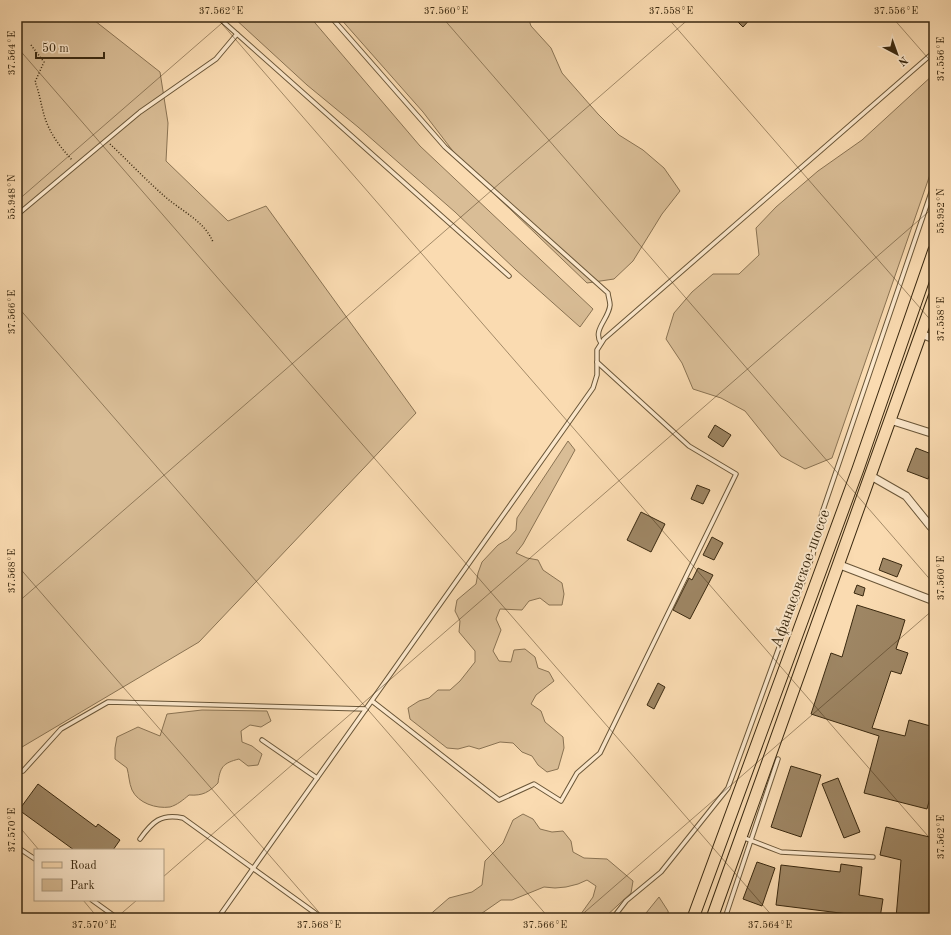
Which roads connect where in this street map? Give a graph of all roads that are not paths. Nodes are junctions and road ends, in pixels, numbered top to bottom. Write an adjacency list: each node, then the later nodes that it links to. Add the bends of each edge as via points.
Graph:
1 (218, 17): 3 (lane)
2 (331, 17): 12 (lane, via 445,148 608,292 610,305 598,332)
3 (237, 34): 6 (lane, via 216,59 140,112); 8 (lane)
4 (934, 52): 12 (lane)
5 (934, 184): 36 (lane, via 822,513 813,554 728,788 661,872 626,901)
6 (17, 215)
7 (934, 250): 37 (main road, Афанасовское шоссе, via 858,469)
8 (509, 276)
9 (934, 297): 10 (main road, Афанасовское шоссе)
10 (921, 334): 11 (street); 14 (main road, Афанасовское шоссе)
11 (934, 339)
12 (601, 343): 13 (lane, via 596,350)
13 (597, 362): 20 (lane, via 593,388); 20 (lane, via 690,446 736,474 600,753 577,773 561,801 534,784 499,800)
14 (890, 420): 15 (street); 16 (main road, Афанасовское шоссе)
15 (934, 434)
16 (871, 476): 17 (street, via 906,496); 18 (main road, Афанасовское шоссе)
17 (934, 528)
18 (840, 565): 19 (street); 27 (main road, Афанасовское шоссе)
19 (934, 601)
20 (372, 701): 21 (lane)
21 (366, 709): 24 (lane, via 108,702 62,728 23,772); 25 (lane)
22 (262, 740): 25 (lane)
23 (778, 759): 27 (lane)
24 (17, 773)
25 (317, 778): 31 (lane)
26 (140, 839): 31 (lane, via 151,825 162,817 173,815 183,818)
27 (747, 839): 29 (lane, via 781,852); 38 (main road, Афанасовское шоссе); 39 (lane)
28 (17, 846): 30 (lane)
29 (873, 857)
30 (34, 858)
31 (254, 868): 34 (lane); 35 (lane)
32 (93, 901): 33 (lane)
33 (117, 918)
34 (218, 918)
35 (322, 918)
36 (613, 918)
37 (693, 918)
38 (712, 918)
39 (725, 918)

